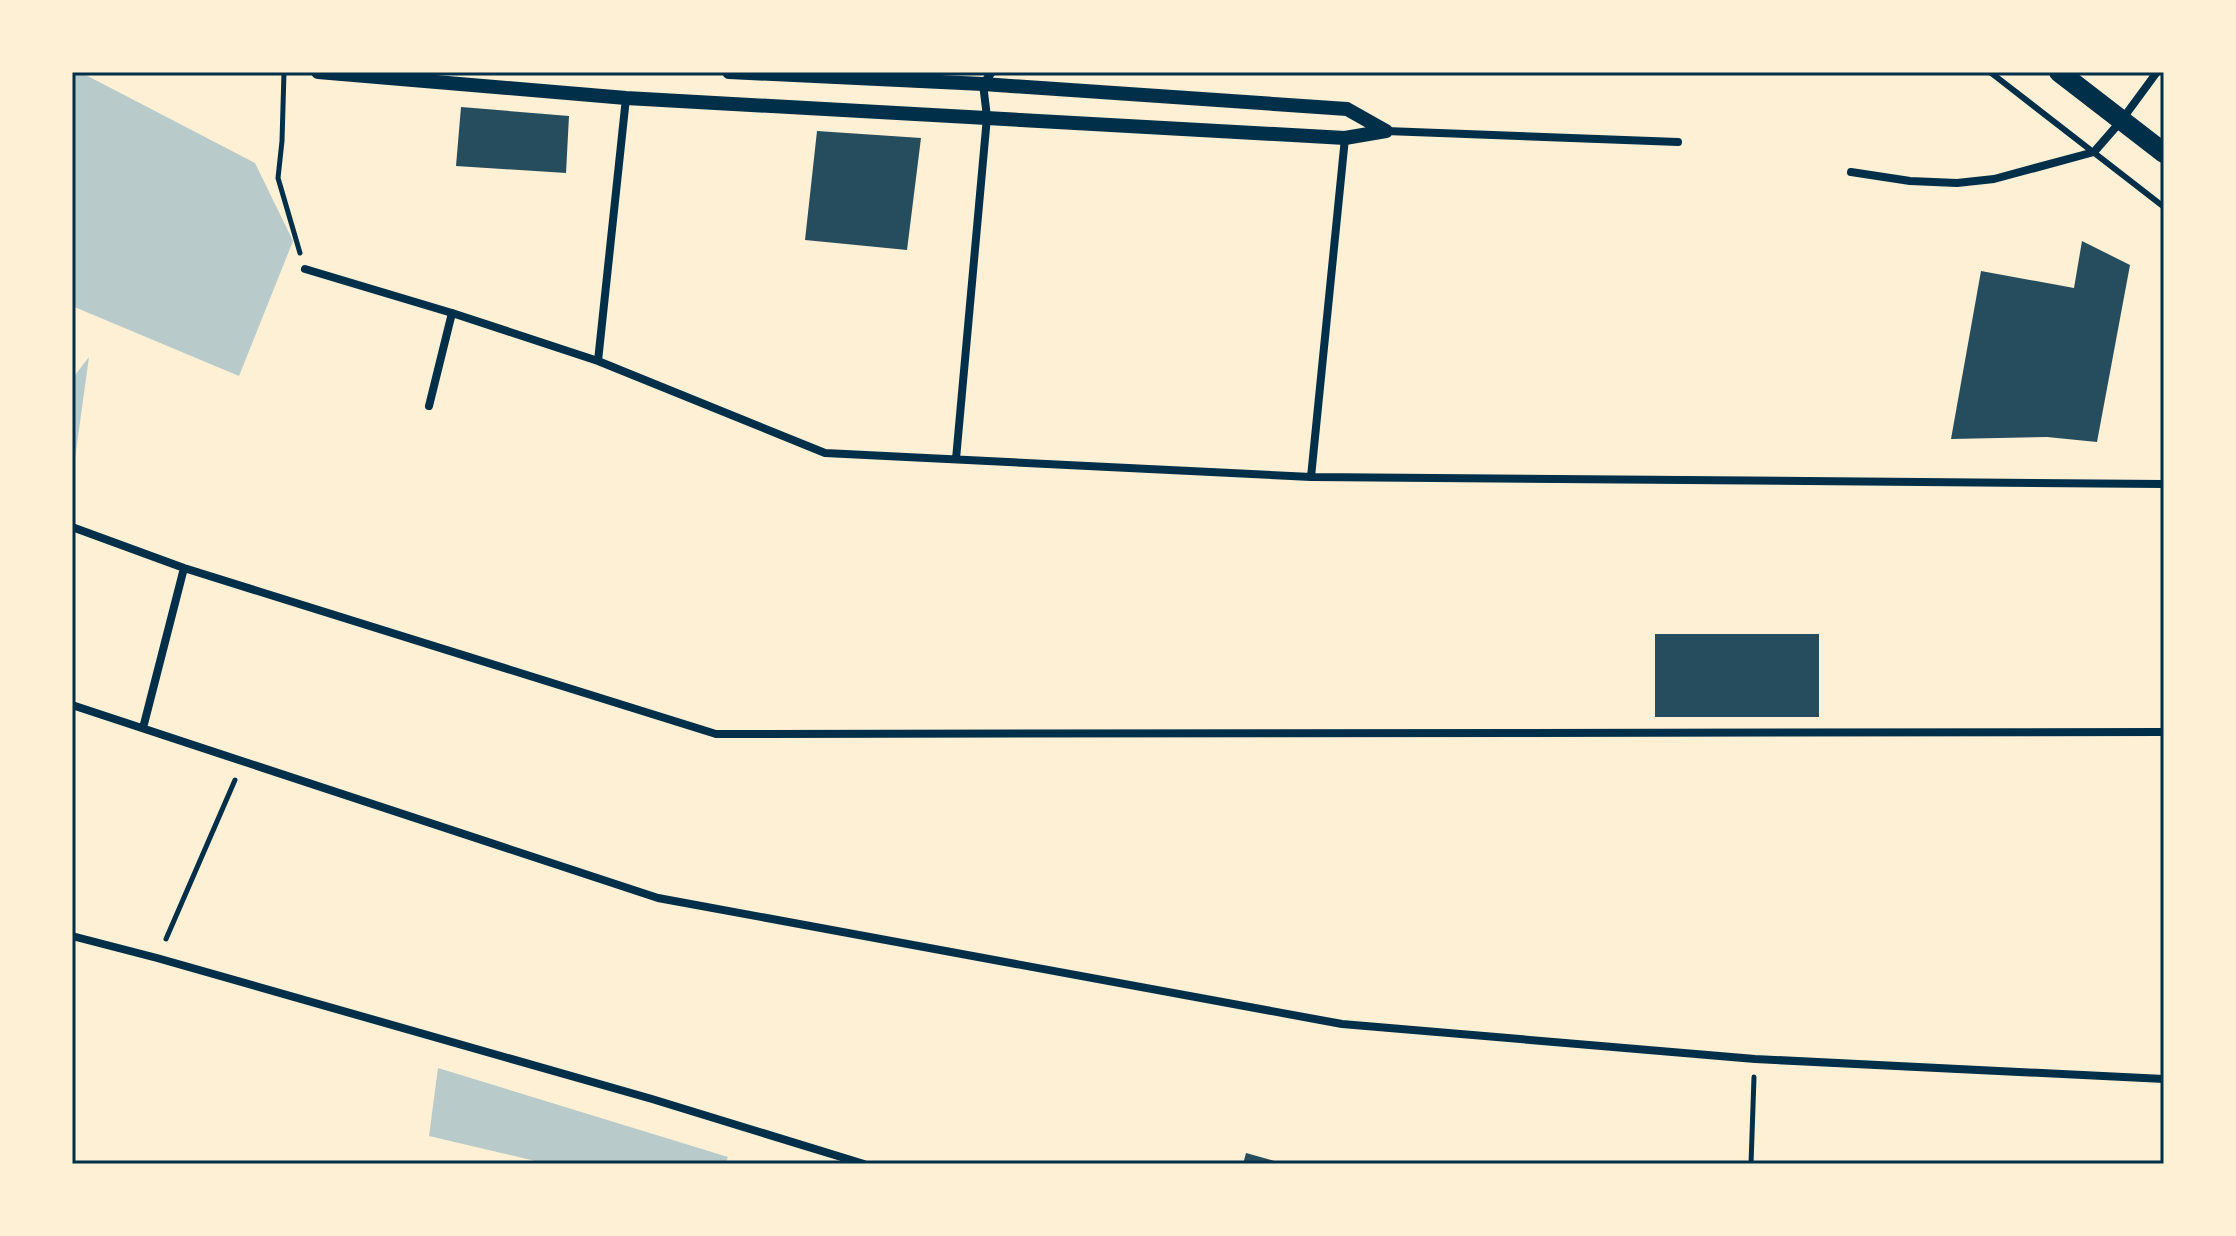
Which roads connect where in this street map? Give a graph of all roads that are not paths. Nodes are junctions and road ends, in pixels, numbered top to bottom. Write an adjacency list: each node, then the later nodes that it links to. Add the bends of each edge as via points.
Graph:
1 (318, 72): 9 (street)
2 (525, 72): 9 (street)
3 (729, 72): 8 (street)
4 (992, 72): 8 (street)
5 (1990, 72): 16 (lane)
6 (2059, 72): 12 (main road)
7 (2157, 72): 12 (street)
8 (983, 84): 11 (street); 13 (street, via 1347,109)
9 (526, 90): 10 (street)
10 (626, 98): 11 (street); 22 (street)
11 (987, 117): 14 (street); 24 (street)
12 (2121, 121): 16 (street); 17 (main road)
13 (1386, 131): 14 (street); 15 (street)
14 (1345, 138): 25 (street)
15 (1678, 142)
16 (2094, 152): 18 (street, via 1994,179 1957,183); 19 (lane)
17 (2164, 153)
18 (1851, 172)
19 (2164, 207)
20 (305, 269): 21 (street)
21 (452, 313): 22 (street); 23 (street)
22 (598, 361): 24 (street, via 825,453)
23 (429, 406)
24 (956, 459): 25 (street)
25 (1311, 477): 26 (street)
26 (2164, 484)
27 (72, 527): 28 (street)
28 (184, 568): 30 (street); 31 (street, via 716,734)
29 (72, 705): 30 (street)
30 (143, 728): 33 (street, via 658,898 1342,1024 1755,1059)
31 (2164, 732)
32 (72, 936): 34 (street)
33 (2164, 1079)
34 (864, 1164)

